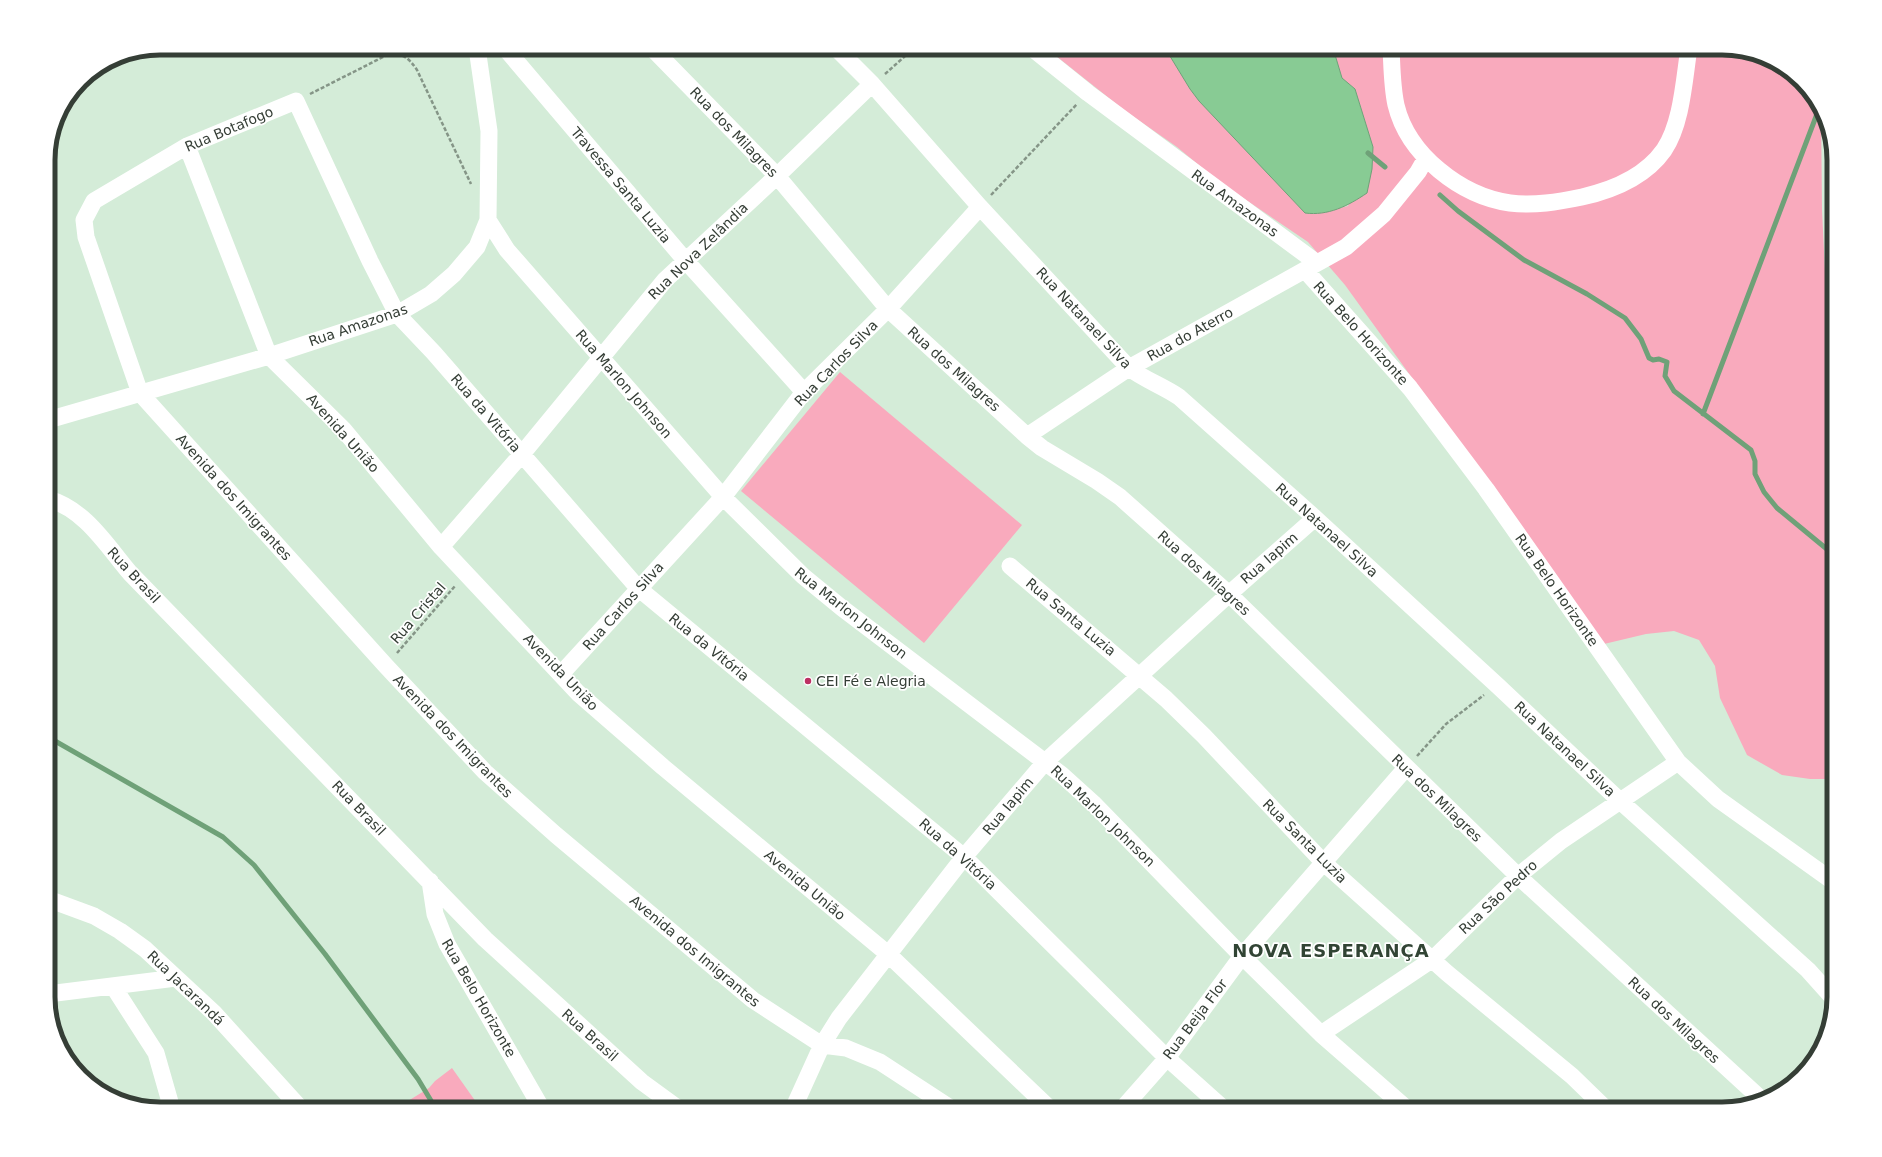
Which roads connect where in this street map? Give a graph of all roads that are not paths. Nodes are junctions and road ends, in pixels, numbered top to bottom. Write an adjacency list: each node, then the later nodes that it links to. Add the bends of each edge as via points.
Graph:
1 (478, 55): 14 (street, Rua Amazonas, via 489,131)
2 (511, 55): 16 (street, Travessa Santa Luzia)
3 (659, 55): 12 (street, Rua dos Milagres)
4 (843, 55): 8 (street, Rua Natanael Silva)
5 (1041, 55): 17 (street, Rua Amazonas)
6 (1392, 55): 11 (street, via 1396,106 1408,133)
7 (1688, 55): 11 (street, via 1675,129 1664,150 1648,169 1626,183 1599,193 1568,200 1539,204 1509,203 1481,195 1454,181)
8 (872, 84): 12 (street, Rua Nova Zelândia); 13 (street, Rua Natanael Silva)
9 (296, 101): 10 (street, Rua Botafogo); 19 (street, Rua da Vitória)
10 (187, 146): 15 (street, Rua Botafogo, via 94,201 84,220); 20 (street, Avenida União)
11 (1426, 158): 17 (street, via 1384,214 1346,247)
12 (778, 176): 16 (street, Rua Nova Zelândia); 18 (street, Rua dos Milagres)
13 (980, 207): 18 (street, Rua Carlos Silva); 22 (street, Rua Natanael Silva)
14 (488, 220): 19 (street, Rua Amazonas, via 477,247 454,274 431,294); 21 (street, Rua Marlon Johnson, via 508,250)
15 (86, 237): 24 (street, Avenida dos Imigrantes)
16 (685, 260): 21 (street, Rua Nova Zelândia, via 643,306); 23 (street, Travessa Santa Luzia)
17 (1311, 267): 22 (street, Rua do Aterro); 38 (street, Rua Belo Horizonte, via 1410,388 1486,489)
18 (888, 309): 23 (street, Rua Carlos Silva); 26 (street, Rua dos Milagres)
19 (397, 314): 20 (street, Rua Amazonas); 27 (street, Rua da Vitória, via 434,352)
20 (269, 356): 24 (street, Rua Amazonas); 31 (street, Avenida União, via 343,430)
21 (602, 358): 27 (street, Rua Nova Zelândia); 28 (street, Rua Marlon Johnson)
22 (1129, 368): 26 (street, Rua do Aterro); 30 (street, Rua Natanael Silva, via 1179,397)
23 (804, 392): 28 (street, Rua Carlos Silva)
24 (140, 393): 25 (street, Rua Amazonas); 55 (street, Avenida dos Imigrantes, via 386,666 512,798 753,1000)
25 (55, 418)
26 (1027, 436): 34 (street, Rua dos Milagres, via 1120,497)
27 (522, 454): 31 (street, Rua Nova Zelândia); 33 (street, Rua da Vitória)
28 (723, 497): 33 (street, Rua Carlos Silva); 37 (street, Rua Marlon Johnson, via 803,576 842,608)
29 (55, 502): 45 (street, Rua Brasil, via 83,518 130,573)
30 (1315, 518): 34 (street, Rua Iapim); 40 (street, Rua Natanael Silva)
31 (441, 547): 35 (street, Avenida União)
32 (1010, 566): 36 (street, Rua Santa Luzia)
33 (638, 588): 35 (street, Rua Carlos Silva); 41 (street, Rua da Vitória)
34 (1229, 594): 36 (street, Rua Iapim); 39 (street, Rua dos Milagres)
35 (561, 674): 47 (street, Avenida União, via 578,693 663,767)
36 (1139, 675): 37 (street, Rua Iapim); 42 (street, Rua Santa Luzia, via 1204,736)
37 (1046, 762): 41 (street, Rua Iapim); 48 (street, Rua Marlon Johnson, via 1093,803)
38 (1678, 762): 40 (street, Rua São Pedro); 44 (street, Rua Belo Horizonte, via 1718,799)
39 (1406, 768): 42 (street, Rua Beija Flor); 43 (street, Rua dos Milagres)
40 (1620, 800): 43 (street, Rua São Pedro, via 1561,841); 52 (street, Rua Natanael Silva, via 1808,970)
41 (964, 857): 47 (street, Rua Iapim); 56 (street, Rua da Vitória)
42 (1324, 862): 48 (street, Rua Beija Flor); 49 (street, Rua Santa Luzia)
43 (1518, 876): 49 (street, Rua São Pedro); 57 (street, Rua dos Milagres)
44 (1827, 877)
45 (430, 881): 60 (street, Rua Belo Horizonte, via 435,914 447,944); 61 (street, Rua Brasil, via 484,939 642,1082)
46 (55, 902): 50 (street, Rua Jacarandá, via 94,916 120,931 146,949)
47 (888, 954): 55 (street, Rua Iapim, via 839,1018); 64 (street, Avenida União)
48 (1242, 956): 54 (street, Rua Marlon Johnson); 56 (street, Rua Beija Flor)
49 (1433, 959): 54 (street, Rua São Pedro); 68 (street, Rua Santa Luzia, via 1567,1071)
50 (176, 978): 51 (street); 59 (street, Rua Jacarandá, via 214,1013)
51 (113, 986): 53 (street); 58 (street, via 156,1053)
52 (1827, 991)
53 (55, 993)
54 (1321, 1034): 67 (street, Rua Marlon Johnson)
55 (822, 1045): 62 (street, Rua Iapim); 63 (street, Avenida dos Imigrantes, via 846,1048 880,1062)
56 (1167, 1058): 65 (street, Rua Beija Flor); 66 (street, Rua da Vitória)
57 (1756, 1096)
58 (170, 1102)
59 (295, 1102)
60 (538, 1102)
61 (669, 1102)
62 (796, 1102)
63 (941, 1102)
64 (1043, 1102)
65 (1128, 1102)
66 (1216, 1102)
67 (1399, 1102)
68 (1599, 1102)

